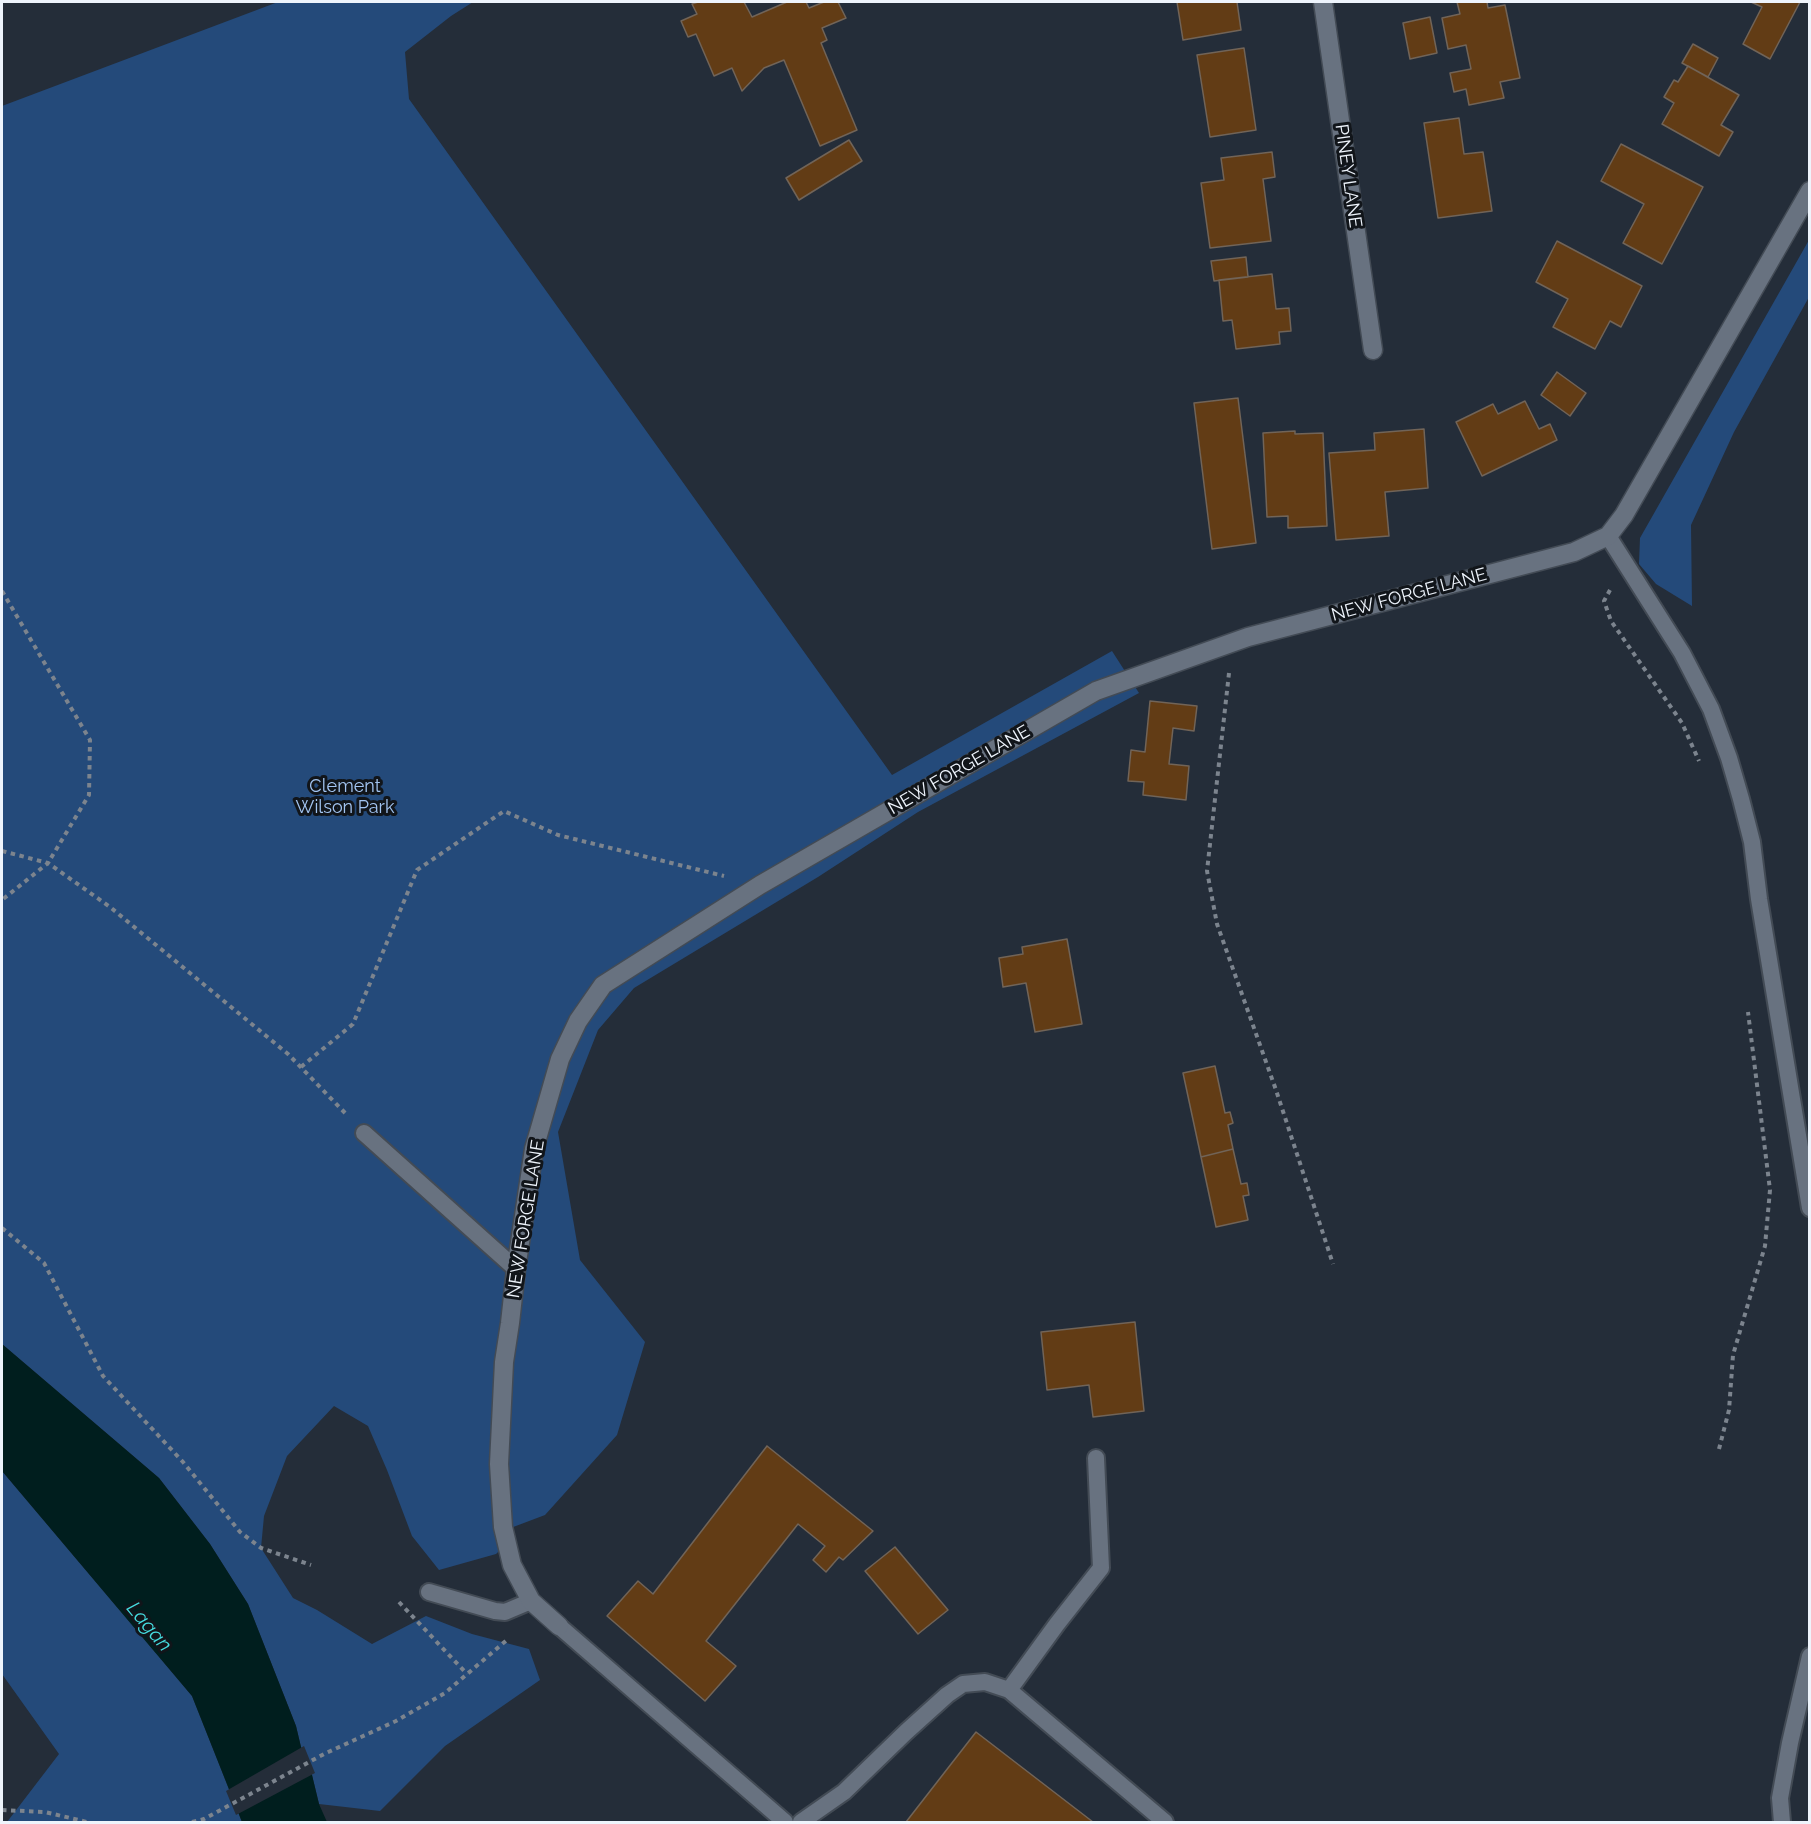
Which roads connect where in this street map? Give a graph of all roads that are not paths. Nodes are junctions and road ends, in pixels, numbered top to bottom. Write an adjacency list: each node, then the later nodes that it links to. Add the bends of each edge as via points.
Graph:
1 (1323, 2): 3 (street, PINEY LANE)
2 (1809, 191): 4 (street, NEW FORGE LANE, via 1624,515)
3 (1373, 350)
4 (1608, 536): 6 (lane, via 1682,653 1711,709 1729,758 1752,842); 7 (street, NEW FORGE LANE, via 1574,552 1248,637 1096,691 760,885 603,985 578,1021 560,1059 534,1149)
5 (364, 1132): 7 (lane)
6 (1809, 1208)
7 (516, 1269): 10 (street, NEW FORGE LANE, via 504,1362 499,1464 502,1527 512,1565)
8 (1096, 1458): 13 (lane, via 1101,1568)
9 (429, 1592): 10 (lane, via 505,1612)
10 (531, 1601): 11 (street, NEW FORGE LANE)
11 (559, 1626): 14 (lane)
12 (1809, 1656): 17 (lane, via 1780,1798)
13 (1009, 1690): 15 (lane, via 985,1682 963,1684 844,1792); 16 (lane)
14 (785, 1822)
15 (801, 1822)
16 (1165, 1822)
17 (1782, 1822)

